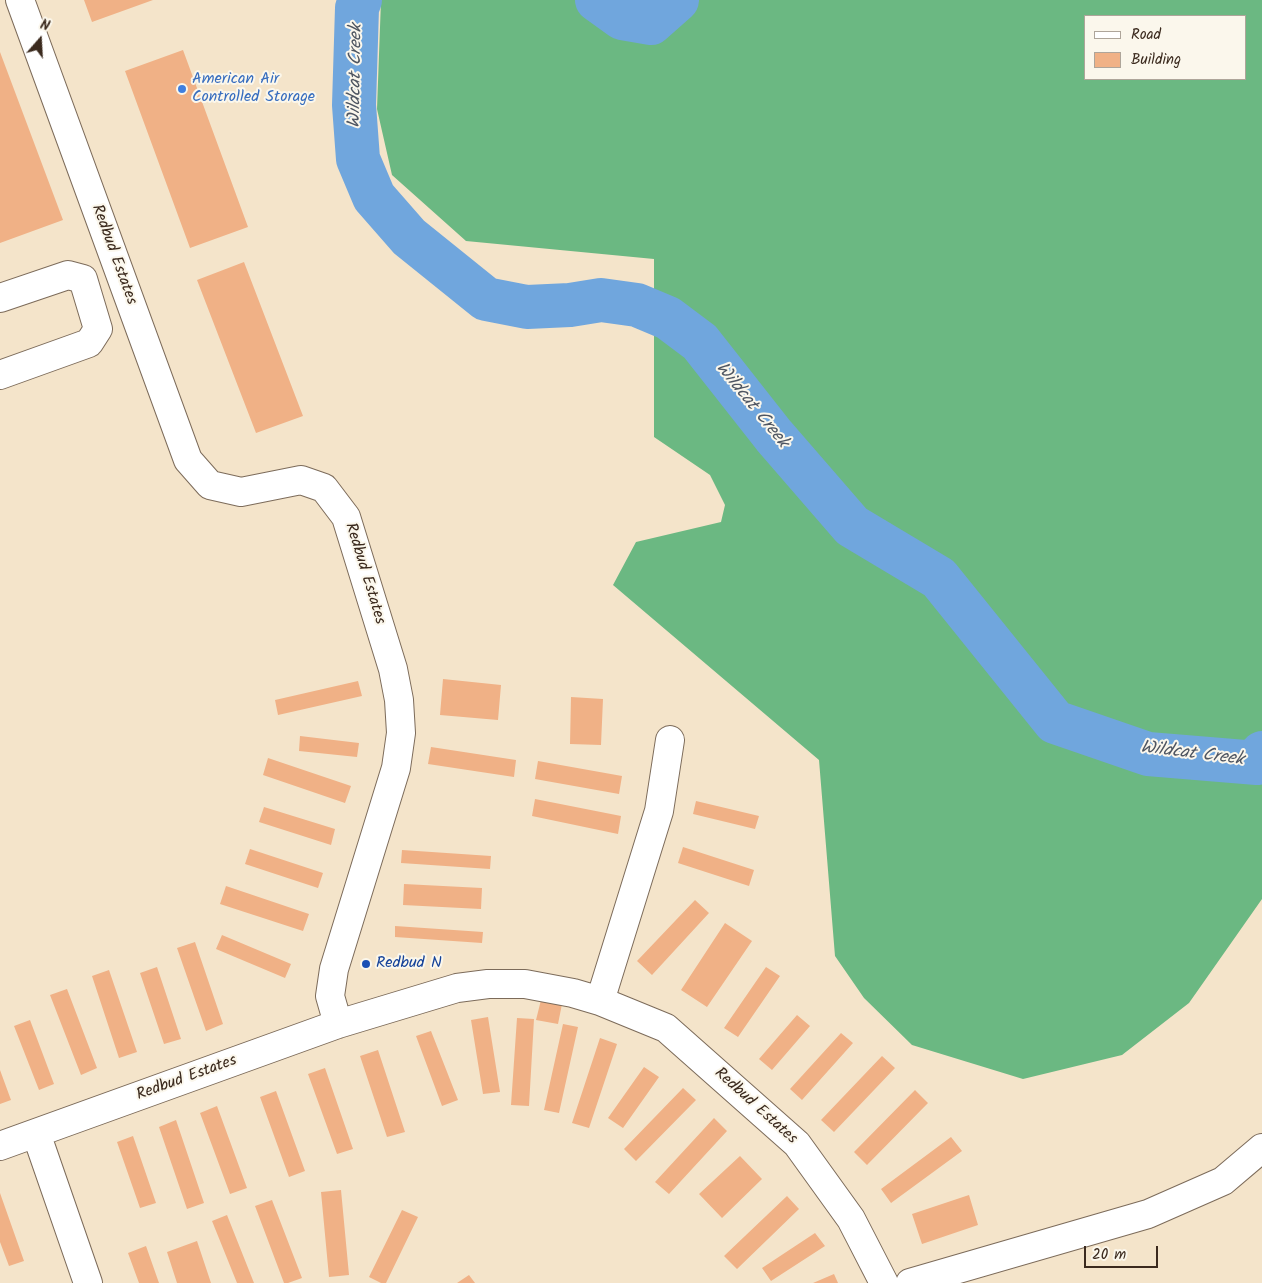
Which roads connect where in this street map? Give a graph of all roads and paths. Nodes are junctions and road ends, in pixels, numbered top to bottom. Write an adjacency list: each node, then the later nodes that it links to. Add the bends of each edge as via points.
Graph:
1 (20, 0): 6 (street, Redbud Estates, via 188,460 210,485 241,492 301,480 324,488 346,517 393,669 401,733 396,768 334,969 330,996)
2 (0, 298): 3 (street, via 68,275 83,279 98,329 89,342)
3 (0, 374)
4 (670, 740): 5 (street, via 659,811)
5 (600, 1001): 6 (street, Redbud Estates, via 525,984 488,984 457,988); 11 (street, Redbud Estates, via 666,1028 797,1144 851,1219)
6 (338, 1024): 7 (street, Redbud Estates)
7 (36, 1133): 8 (street, Redbud Estates); 10 (street)
8 (0, 1146)
9 (1262, 1148): 12 (street, via 1224,1181 1148,1214)
10 (88, 1283)
11 (884, 1283)
12 (910, 1283)

